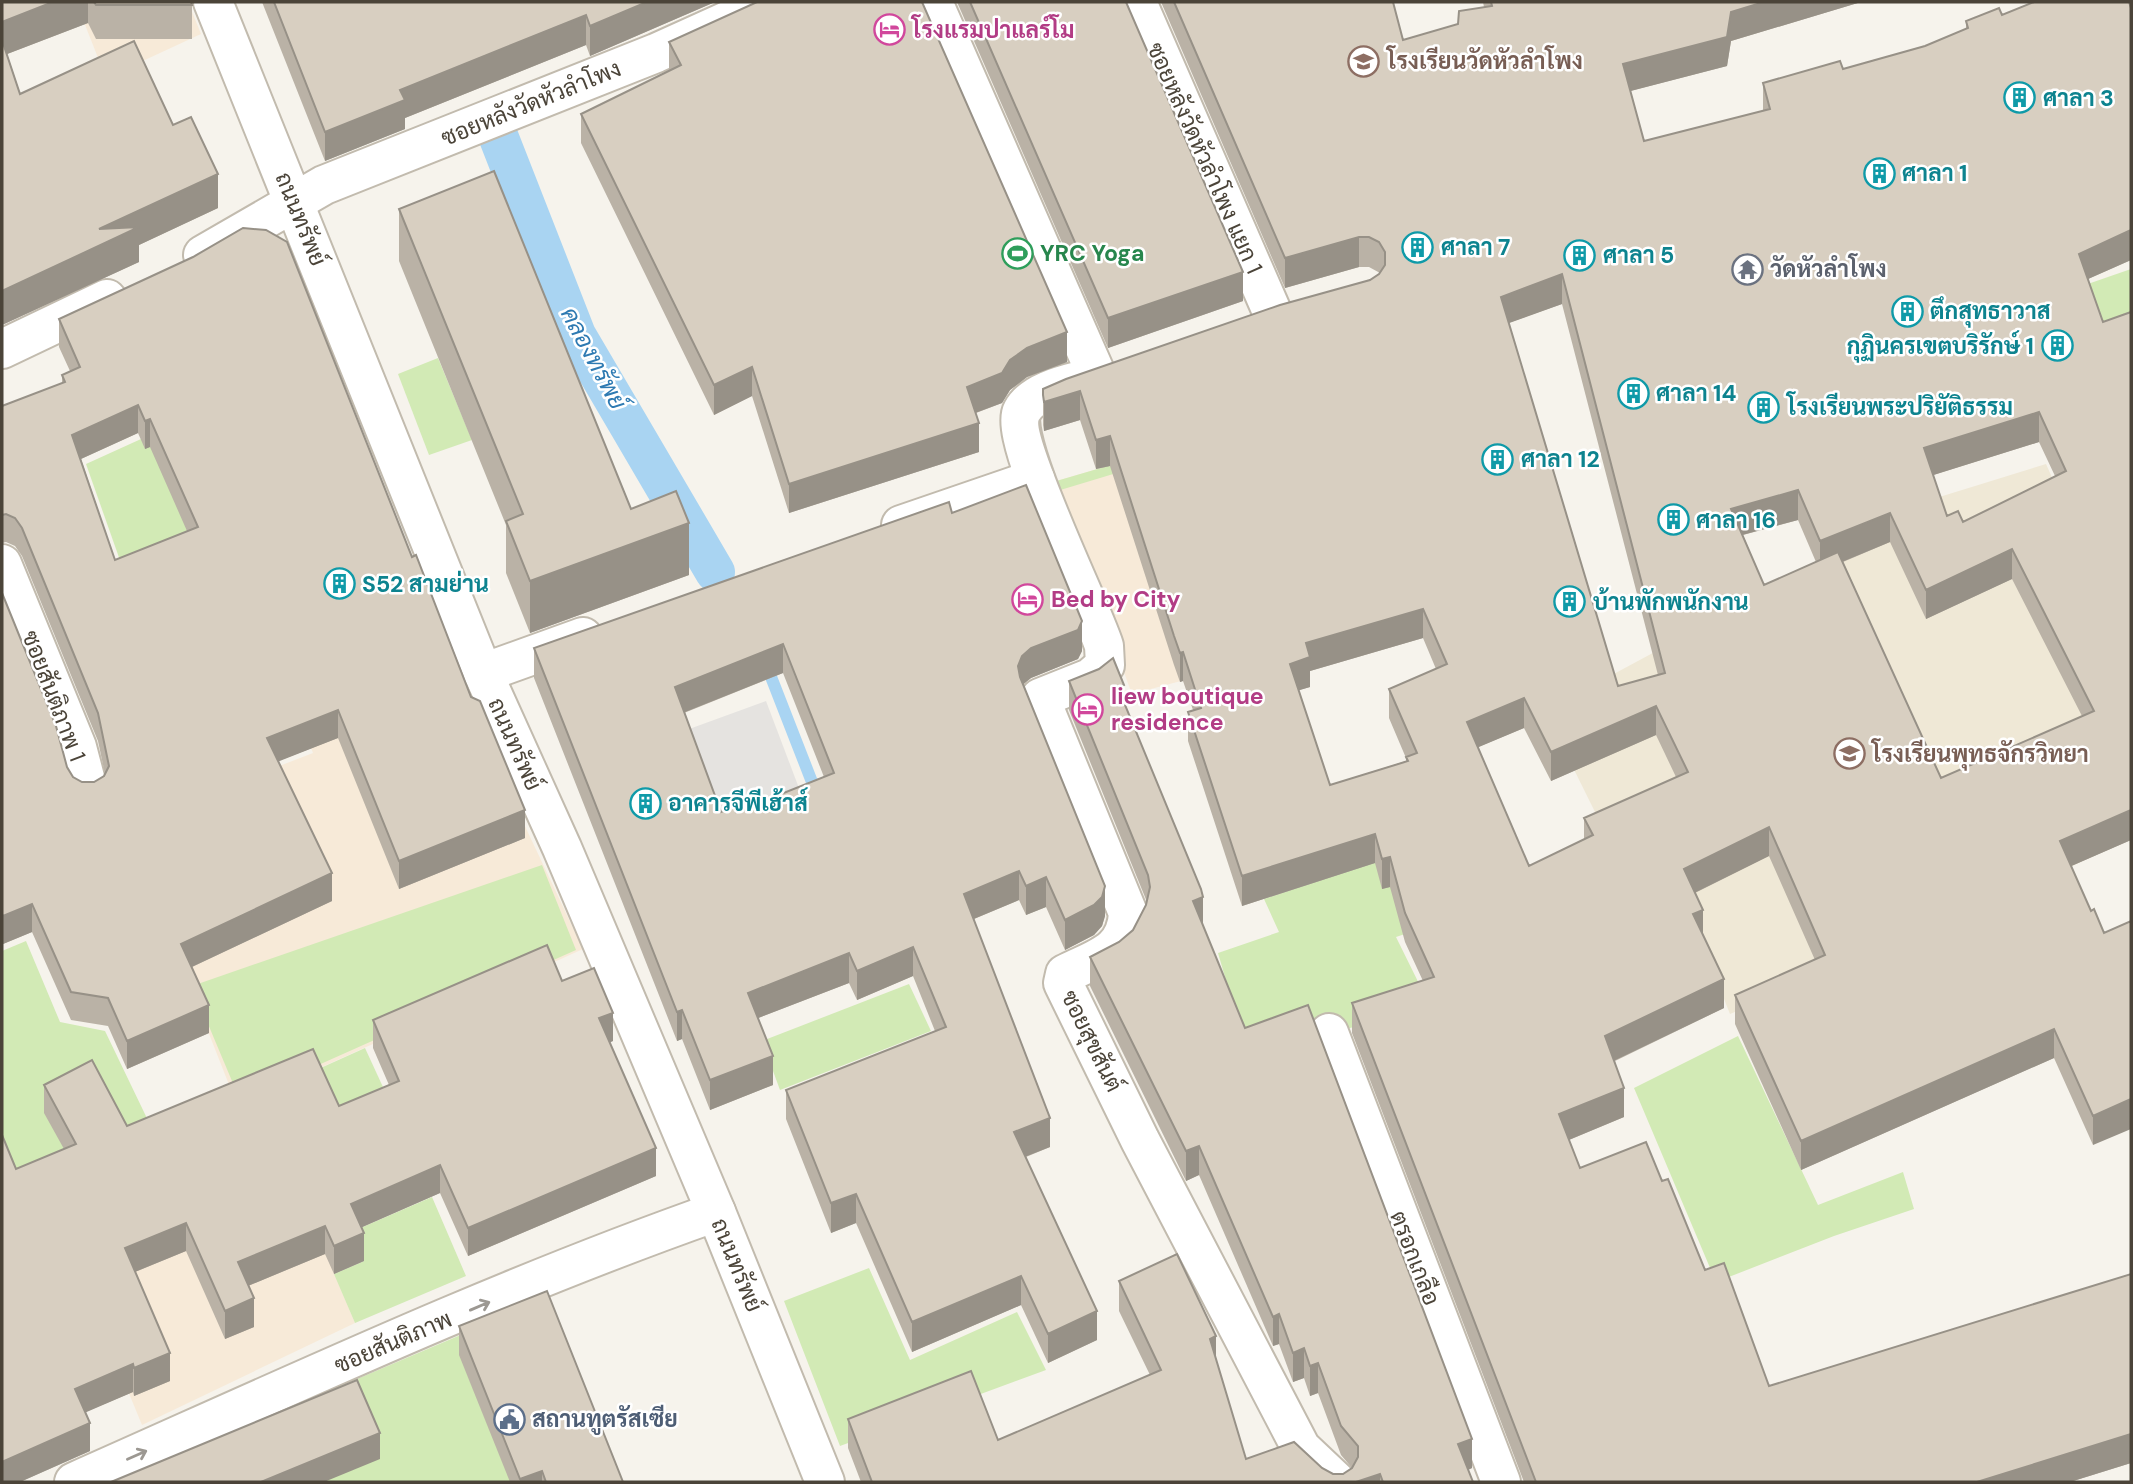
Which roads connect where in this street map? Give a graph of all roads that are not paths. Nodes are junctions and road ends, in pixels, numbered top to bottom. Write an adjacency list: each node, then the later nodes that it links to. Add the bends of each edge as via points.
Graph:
1 (213, 2): 5 (street, ถนนทรัพย์)
2 (769, 2): 5 (street, ซอยหลังวัดหัวลำโพง, via 656,53 324,186)
3 (933, 2): 13 (street)
4 (1136, 2): 9 (street, ซอยหลังวัดหัวลำโพง แยก 1)
5 (294, 204): 6 (street); 18 (street, ถนนทรัพย์)
6 (172, 271)
7 (134, 287): 11 (street)
8 (1312, 303): 9 (street)
9 (1273, 314): 10 (street)
10 (1236, 327)
11 (2, 349)
12 (1135, 363): 13 (street, ซอยสุขสันต์)
13 (1097, 376): 14 (street, ซอยสุขสันต์, via 1058,388 1023,409 1019,420)
14 (1035, 479): 15 (street); 24 (street, ซอยสุขสันต์, via 1099,630 1105,665 1090,678 1040,698 1128,914 1127,932 1120,944 1065,974 1063,983 1301,1448)
15 (870, 536)
16 (2, 565): 19 (street, ซอยสันติภาพ 1, via 77,747)
17 (610, 627): 18 (street)
18 (483, 673): 21 (street, ถนนทรัพย์)
19 (88, 789)
20 (1329, 1033): 25 (street, ตรอกเกลือ)
21 (716, 1212): 22 (street, ซอยสันติภาพ, one-way to 21, via 355,1357); 23 (street, ถนนทรัพย์)
22 (74, 1482)
23 (825, 1482)
24 (1337, 1482)
25 (1501, 1482)

